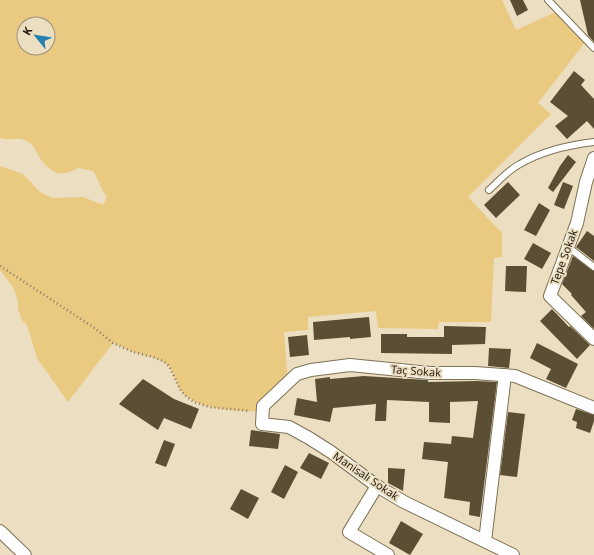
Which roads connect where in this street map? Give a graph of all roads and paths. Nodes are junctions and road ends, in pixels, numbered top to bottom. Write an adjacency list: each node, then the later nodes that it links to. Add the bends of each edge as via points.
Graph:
1 (548, 0): 2 (lane)
2 (594, 48)
3 (594, 142): 5 (lane, via 563,147 520,164)
4 (594, 158): 6 (street, Tepe Sokak)
5 (489, 190)
6 (568, 247): 8 (lane); 9 (street, Tepe Sokak, via 550,296)
7 (0, 266): 12 (path, via 113,343 163,361 169,366 181,391 194,402 222,409)
8 (594, 266)
9 (594, 339)
10 (505, 375): 11 (street, Taç Sokak, via 515,376); 12 (street, Taç Sokak, via 430,373 350,365 311,370 297,374 263,406); 16 (street)
11 (594, 408)
12 (263, 412): 13 (street, Taç Sokak)
13 (262, 424): 14 (street, Manisalı Sokak, via 289,427 302,434)
14 (377, 486): 16 (street, Manisalı Sokak, via 404,502); 18 (street, via 349,532)
15 (0, 531): 17 (street)
16 (485, 541): 19 (street, Manisalı Sokak)
17 (25, 555)
18 (388, 555)
19 (513, 555)

